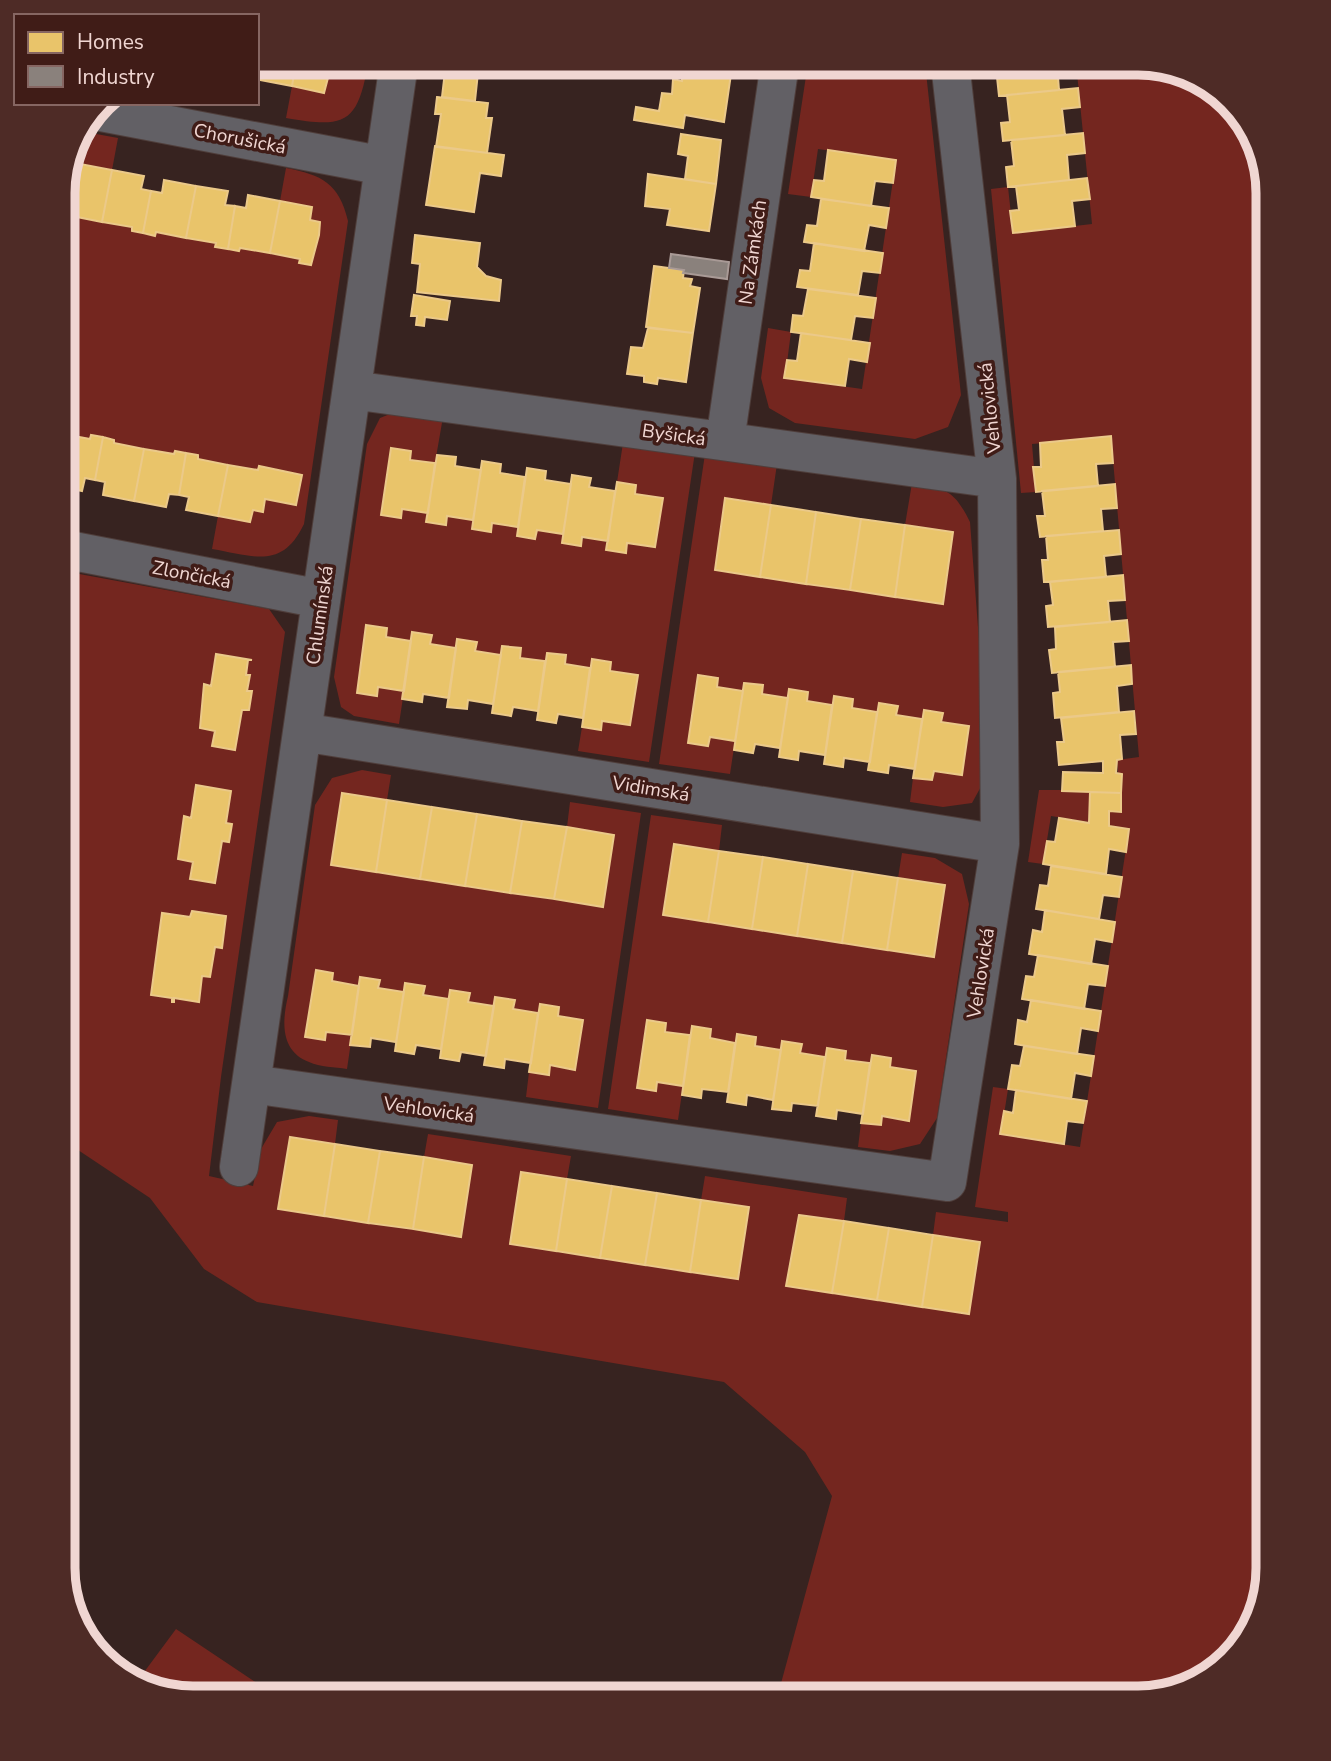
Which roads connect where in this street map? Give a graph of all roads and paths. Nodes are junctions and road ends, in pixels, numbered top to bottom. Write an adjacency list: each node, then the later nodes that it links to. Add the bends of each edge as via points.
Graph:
1 (396, 75): 5 (street, Chlumínská)
2 (778, 76): 7 (street, Na Zámkách)
3 (951, 76): 8 (street, Vehlovická)
4 (107, 113): 5 (street, Chorušická)
5 (384, 166): 6 (street, Chlumínská)
6 (352, 390): 7 (street, Byšická); 10 (street, Chlumínská)
7 (725, 441): 8 (street, Byšická)
8 (997, 479): 12 (street, Vehlovická)
9 (76, 551): 10 (street, Zlončická)
10 (321, 599): 11 (street, Chlumínská)
11 (302, 732): 12 (street, Vidimská); 13 (street, Chlumínská)
12 (1000, 845): 13 (street, Vehlovická, via 947,1182)
13 (251, 1084): 14 (street, Chlumínská)
14 (239, 1167)

